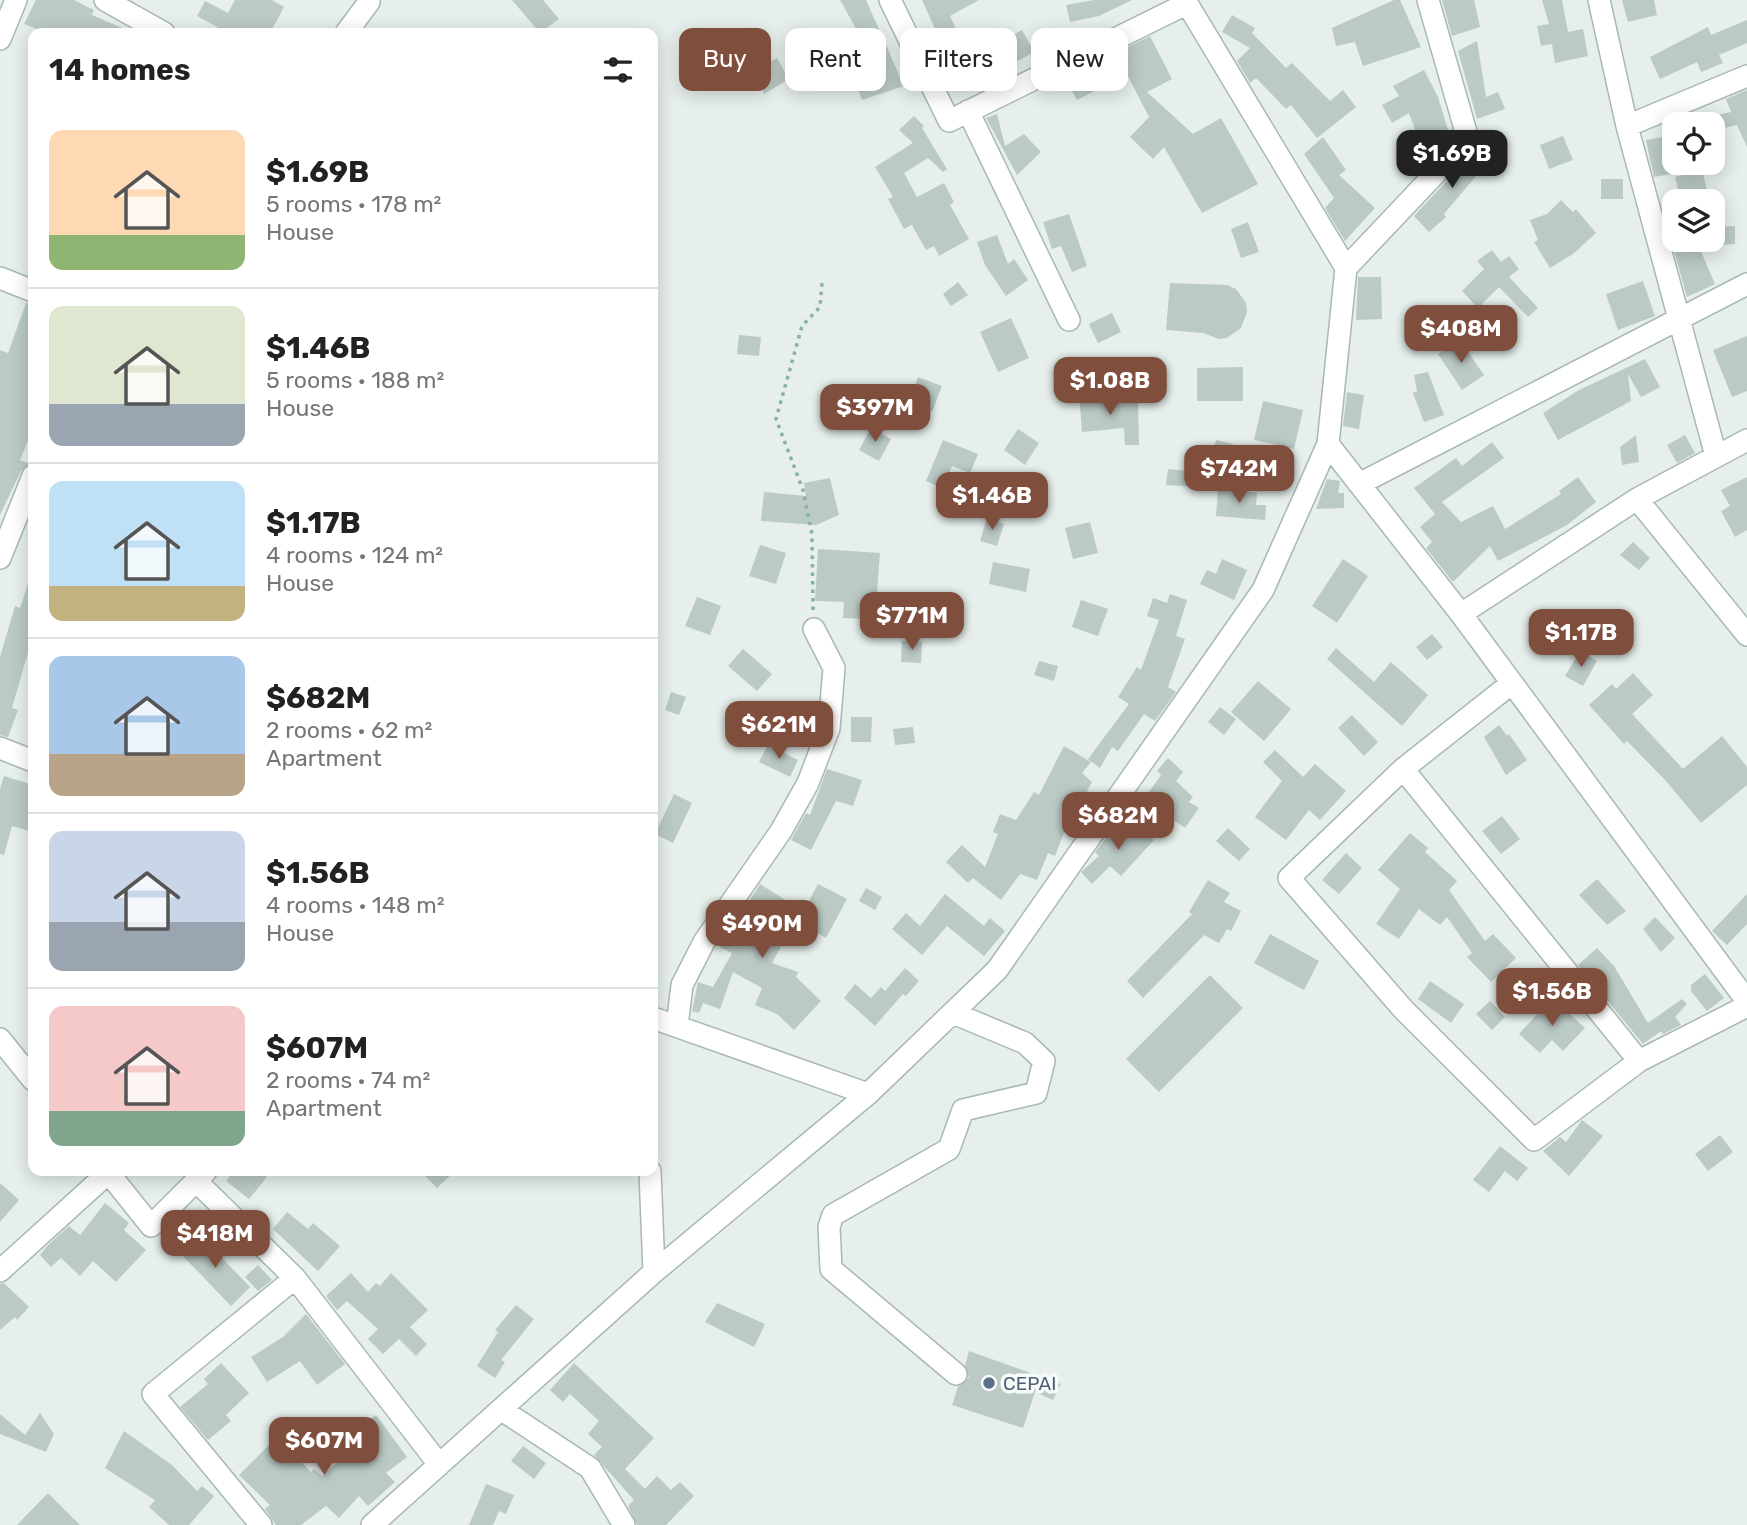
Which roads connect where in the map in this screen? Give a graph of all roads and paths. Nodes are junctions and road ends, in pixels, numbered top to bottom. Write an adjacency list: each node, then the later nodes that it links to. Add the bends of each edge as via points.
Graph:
1 (16, 0): 10 (street)
2 (105, 0): 8 (street)
3 (890, 0): 12 (street, via 948,121)
4 (1428, 0): 14 (street, via 1468,139)
5 (1598, 0): 13 (street)
6 (369, 2): 9 (street)
7 (1186, 2): 12 (street); 14 (street)
8 (155, 28)
9 (350, 28)
10 (0, 39)
11 (1747, 76): 13 (street)
12 (968, 111): 20 (street)
13 (1628, 126): 19 (street)
14 (1346, 268): 22 (street)
15 (0, 278): 18 (street)
16 (822, 283): 29 (path, via 820,307 802,326 776,419 803,490 812,534)
17 (1747, 284): 19 (street)
18 (28, 289)
19 (1680, 317): 23 (street); 24 (street)
20 (1069, 320)
21 (1747, 440): 23 (street)
22 (1328, 444): 24 (street); 37 (street, via 1263,590 997,970)
23 (1716, 456): 26 (street)
24 (1359, 484): 28 (street)
25 (28, 488): 27 (street)
26 (1637, 499): 28 (street); 30 (street)
27 (0, 558)
28 (1461, 614): 31 (street)
29 (814, 629): 39 (street, via 834,668 829,728 808,783 704,942 682,985)
30 (1747, 635)
31 (1512, 683): 34 (street); 35 (street)
32 (0, 748): 33 (street)
33 (28, 759)
34 (1403, 769): 41 (street); 41 (street, via 1289,878 1403,1009 1534,1140)
35 (1747, 1001)
36 (1747, 1006): 41 (street)
37 (953, 1013): 43 (street); 51 (street, via 1025,1043 1044,1061 1036,1093 962,1110 949,1149 833,1215 829,1227 831,1269)
38 (658, 1020): 39 (street)
39 (677, 1026): 43 (street)
40 (0, 1039): 42 (street)
41 (1639, 1061)
42 (28, 1074)
43 (869, 1094): 49 (street)
44 (104, 1176): 48 (street)
45 (111, 1176): 46 (street, via 152,1226)
46 (201, 1176): 50 (street)
47 (650, 1176): 49 (street)
48 (0, 1271)
49 (654, 1272): 52 (street)
50 (295, 1278): 53 (street); 54 (street, via 153,1394)
51 (956, 1374)
52 (502, 1410): 53 (street); 56 (street, via 590,1468)
53 (438, 1463): 55 (street)
54 (261, 1525)
55 (372, 1525)
56 (624, 1525)

